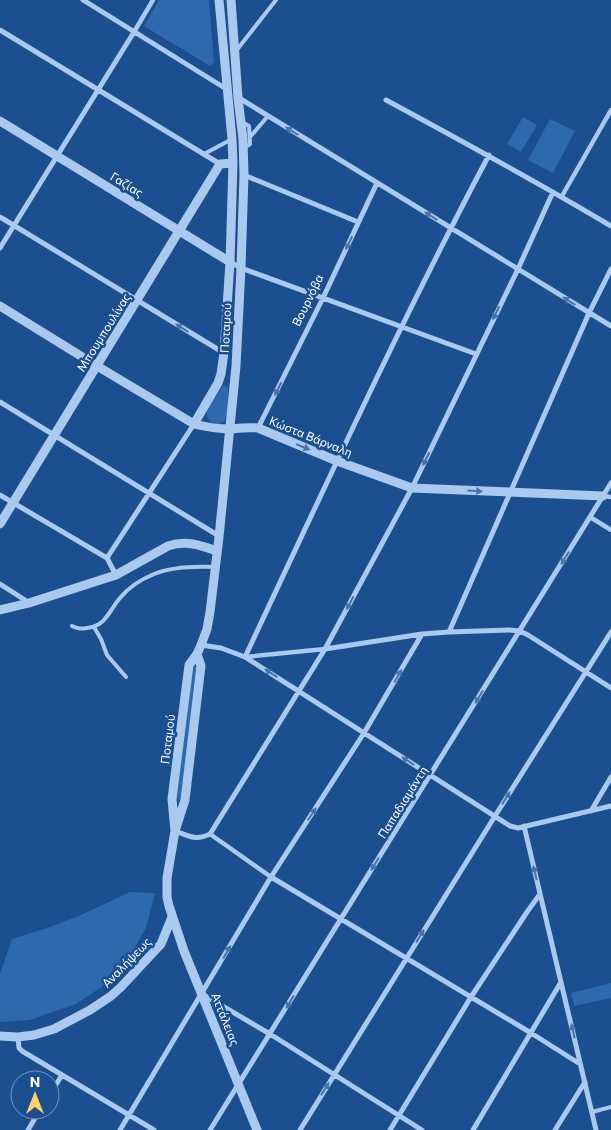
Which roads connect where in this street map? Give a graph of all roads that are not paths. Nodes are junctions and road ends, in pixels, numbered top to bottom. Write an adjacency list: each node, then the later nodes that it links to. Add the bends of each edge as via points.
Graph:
1 (83, 0): 7 (street)
2 (153, 0): 7 (street)
3 (219, 0): 9 (street, Ποταμού)
4 (231, 0): 8 (street, Ποταμού)
5 (276, 0): 8 (lane)
6 (0, 30): 10 (street)
7 (134, 32): 9 (street); 10 (street)
8 (235, 53): 11 (street, Ποταμού)
9 (226, 89): 11 (street); 18 (street, Ποταμού)
10 (98, 91): 20 (street); 22 (street)
11 (238, 98): 14 (street); 16 (street, Ποταμού)
12 (386, 100): 21 (street)
13 (611, 110): 28 (street)
14 (268, 116): 17 (lane); 26 (street, one-way to 14)
15 (0, 121): 22 (street, Γαζίας)
16 (241, 121): 17 (lane, via 249,126); 19 (street, Ποταμού)
17 (250, 137): 19 (lane, via 250,144)
18 (232, 139): 20 (lane); 23 (street, Ποταμού)
19 (244, 148): 25 (street, Ποταμού)
20 (204, 154): 24 (street)
21 (489, 155): 27 (street); 33 (street)
22 (57, 156): 31 (street); 34 (street, Γαζίας)
23 (233, 163): 24 (street); 36 (street, Ποταμού)
24 (220, 164): 34 (street, Μπουμπουλίνας)
25 (244, 175): 30 (street); 37 (street, Ποταμού)
26 (377, 183): 30 (street, Βουρνόβα); 33 (street, one-way to 26)
27 (553, 192): 28 (street); 38 (street)
28 (562, 196): 32 (street)
29 (0, 217): 31 (street)
30 (358, 222): 40 (street, Βουρνόβα, one-way to 40)
31 (14, 225): 35 (street); 41 (street)
32 (611, 226)
33 (450, 228): 38 (street); 45 (street)
34 (180, 231): 36 (street, Γαζίας); 41 (street, Μπουμπουλίνας)
35 (0, 248)
36 (230, 262): 37 (street, Γαζίας); 46 (street, Ποταμού)
37 (241, 268): 40 (street, Γαζίας); 52 (street, Ποταμού)
38 (518, 269): 43 (street, one-way to 38); 47 (street, one-way to 47)
39 (611, 269): 43 (street)
40 (322, 298): 45 (street, Γαζίας); 51 (street, Βουρνόβα, one-way to 51)
41 (137, 301): 46 (street, one-way to 41); 48 (street, Μπουμπουλίνας)
42 (0, 306): 48 (street, Κώστα Βάρναλη)
43 (589, 313): 44 (street); 58 (street)
44 (611, 326)
45 (402, 328): 47 (street, Γαζίας); 54 (street)
46 (224, 354): 50 (street, Ποταμού, via 218,383)
47 (476, 354): 56 (street, one-way to 56)
48 (97, 366): 50 (street, Κώστα Βάρναλη); 53 (street, Μπουμπουλίνας)
49 (0, 402): 53 (street)
50 (194, 424): 52 (street, Κώστα Βάρναλη); 57 (street)
51 (258, 428): 52 (street, Κώστα Βάρναλη); 54 (street, Κώστα Βάρναλη, one-way to 54)
52 (229, 429): 65 (street, Ποταμού)
53 (54, 435): 57 (street); 61 (street, Μπουμπουλίνας)
54 (337, 461): 56 (street, Κώστα Βάρναλη); 81 (street)
55 (611, 483): 60 (street, Παπαδιαμάντη)
56 (412, 488): 58 (street, Κώστα Βάρναλη, one-way to 58); 79 (street, one-way to 79)
57 (148, 493): 65 (street); 67 (street)
58 (509, 493): 60 (street, Κώστα Βάρναλη); 76 (street)
59 (0, 495): 61 (street)
60 (607, 496): 62 (street, Παπαδιαμάντη)
61 (13, 502): 63 (street, Μπουμπουλίνας); 67 (street)
62 (590, 517): 64 (street); 75 (street, Παπαδιαμάντη, one-way to 75)
63 (0, 524)
64 (611, 530)
65 (219, 537): 66 (street, Ποταμού)
66 (217, 551): 68 (street, Ποταμού); 69 (street, via 194,543 176,543)
67 (106, 558): 69 (street)
68 (216, 567): 74 (lane, via 154,574 130,588 102,624); 80 (street, Ποταμού, via 207,629)
69 (116, 575): 71 (street)
70 (0, 584): 71 (street)
71 (29, 603): 72 (street)
72 (0, 610)
73 (72, 626): 74 (lane, via 79,629)
74 (94, 627): 83 (lane, via 106,655)
75 (520, 631): 76 (street); 82 (street); 87 (street, Παπαδιαμάντη, one-way to 87)
76 (449, 632): 78 (street)
77 (611, 632): 82 (street)
78 (422, 634): 79 (street); 86 (street, one-way to 78)
79 (325, 649): 81 (street); 85 (street)
80 (199, 650): 81 (street, via 221,648); 93 (street, Ποταμού, via 201,666 185,800); 93 (street, Ποταμού, via 189,665 172,799)
81 (244, 657): 85 (street, one-way to 81)
82 (586, 672): 84 (street); 91 (street, one-way to 82)
83 (126, 677)
84 (611, 688)
85 (298, 691): 86 (street); 94 (street)
86 (364, 733): 87 (street, one-way to 86); 95 (street, one-way to 86)
87 (431, 775): 91 (street); 98 (street, Παπαδιαμάντη, one-way to 98)
88 (611, 777): 90 (street)
89 (611, 806): 90 (street)
90 (591, 811): 92 (street)
91 (494, 816): 92 (street, via 510,826); 99 (street, one-way to 91)
92 (524, 826): 96 (street, one-way to 92)
93 (175, 831): 94 (street, via 193,838); 97 (street, Ποταμού, via 167,888)
94 (210, 834): 95 (street)
95 (271, 878): 98 (street); 101 (street, one-way to 95)
96 (540, 894): 100 (street); 102 (street)
97 (172, 917): 101 (street, Αττάλειας); 106 (street, Αναλήψεως, via 161,944 111,996 54,1029)
98 (340, 919): 99 (street); 104 (street, Παπαδιαμάντη, one-way to 104)
99 (406, 958): 102 (street); 108 (street)
100 (561, 982): 103 (street); 107 (street, one-way to 100)
101 (202, 994): 104 (street); 112 (street, Αττάλειας); 115 (street)
102 (471, 997): 103 (street); 116 (street)
103 (531, 1033): 107 (street); 124 (street)
104 (270, 1034): 108 (street); 112 (street, Παπαδιαμάντη)
105 (0, 1036): 106 (street, Αναλήψεως)
106 (18, 1037): 109 (street, via 22,1051)
107 (580, 1064): 111 (street)
108 (334, 1074): 116 (street); 121 (street, one-way to 108)
109 (62, 1075): 110 (street); 115 (street)
110 (60, 1078)
111 (585, 1082): 114 (street); 125 (street)
112 (238, 1084): 119 (street, Παπαδιαμάντη); 120 (street, Αττάλειας)
113 (611, 1108): 114 (lane)
114 (592, 1112): 126 (street)
115 (130, 1116): 117 (street); 118 (street)
116 (398, 1116): 122 (street); 123 (street)
117 (120, 1130)
118 (154, 1130)
119 (210, 1130)
120 (257, 1130)
121 (300, 1130)
122 (390, 1130)
123 (422, 1130)
124 (473, 1130)
125 (555, 1130)
126 (596, 1130)

